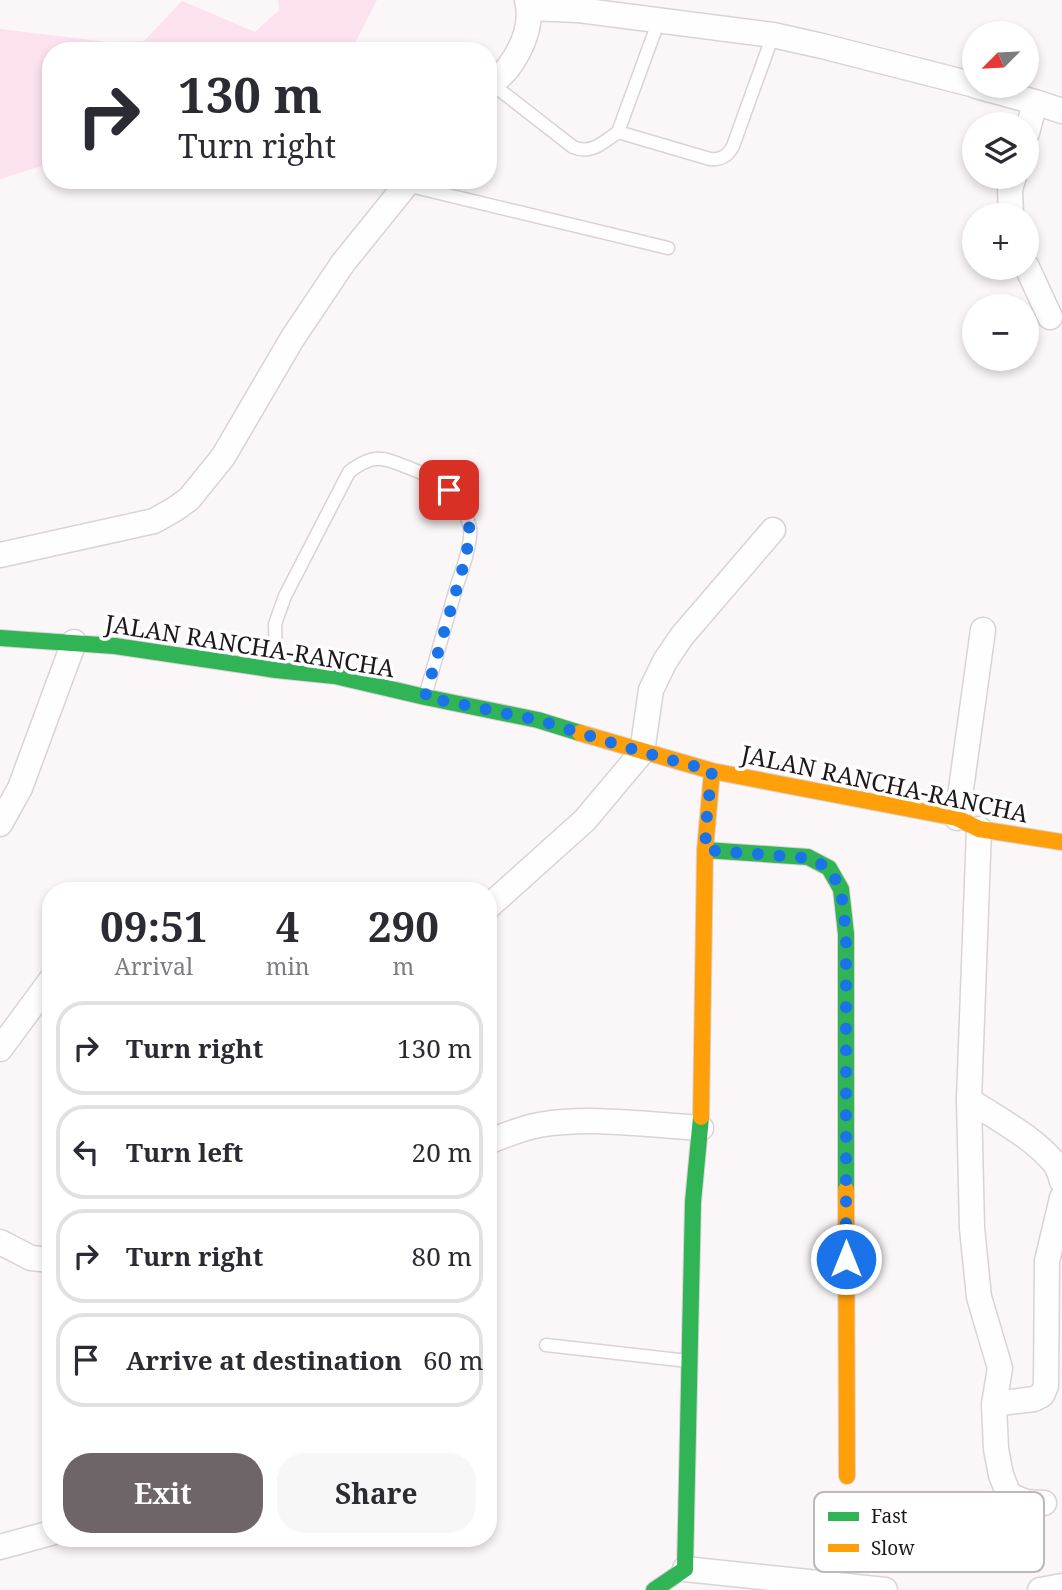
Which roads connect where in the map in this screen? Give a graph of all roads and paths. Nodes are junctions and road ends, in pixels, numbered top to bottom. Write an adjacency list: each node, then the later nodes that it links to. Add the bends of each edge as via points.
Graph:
1 (528, 4): 2 (street); 4 (street, via 528,29 519,51)
2 (659, 20): 3 (street); 11 (lane)
3 (773, 35): 5 (street); 11 (lane, via 733,146 724,157 709,159)
4 (497, 79)
5 (962, 83)
6 (497, 91): 11 (lane, via 580,150 597,147)
7 (1020, 98): 8 (street)
8 (1035, 102): 9 (street); 10 (street)
9 (1062, 111)
10 (1032, 112)
11 (618, 132)
12 (403, 189): 18 (street, via 343,263 223,457 189,499 155,521)
13 (432, 189): 14 (lane)
14 (668, 248)
15 (1033, 280): 16 (street)
16 (1050, 317)
17 (773, 530): 24 (street, via 665,661 651,690)
18 (0, 555)
19 (983, 630): 27 (street)
20 (0, 638): 21 (street, JALAN RANCHA-RANCHA)
21 (74, 642): 22 (street, JALAN RANCHA-RANCHA); 26 (street, via 20,788)
22 (276, 670): 23 (street, JALAN RANCHA-RANCHA, via 335,676); 23 (lane, via 275,624 285,596 349,472 363,461 384,458 449,490 463,509 470,530)
23 (425, 697): 24 (street, JALAN RANCHA-RANCHA, via 538,720)
24 (642, 752): 25 (street, JALAN RANCHA-RANCHA); 30 (street, via 584,820)
25 (712, 771): 27 (street, JALAN RANCHA-RANCHA); 29 (street)
26 (0, 824)
27 (968, 824): 28 (street, JALAN RANCHA-RANCHA); 33 (street)
28 (1062, 842)
29 (705, 850): 34 (street); 43 (street, via 808,858 829,868 841,890 846,934)
30 (497, 899)
31 (42, 992): 32 (street)
32 (0, 1049)
33 (970, 1100): 36 (street, via 1045,1154 1058,1167); 42 (street, via 972,1228 979,1297 1000,1368)
34 (701, 1128): 35 (street, via 563,1122); 41 (street)
35 (497, 1138)
36 (1062, 1181)
37 (1062, 1198): 42 (street, via 1047,1261 1046,1386 1034,1399)
38 (0, 1242): 39 (street, via 31,1258)
39 (42, 1259)
40 (546, 1345): 41 (lane)
41 (689, 1361): 47 (street)
42 (994, 1404): 44 (street, via 996,1449)
43 (847, 1476)
44 (1007, 1492)
45 (42, 1535): 46 (street)
46 (0, 1547)
47 (691, 1580): 49 (street); 50 (street)
48 (1062, 1586): 51 (street)
49 (654, 1590)
50 (885, 1590)
51 (1040, 1590)

